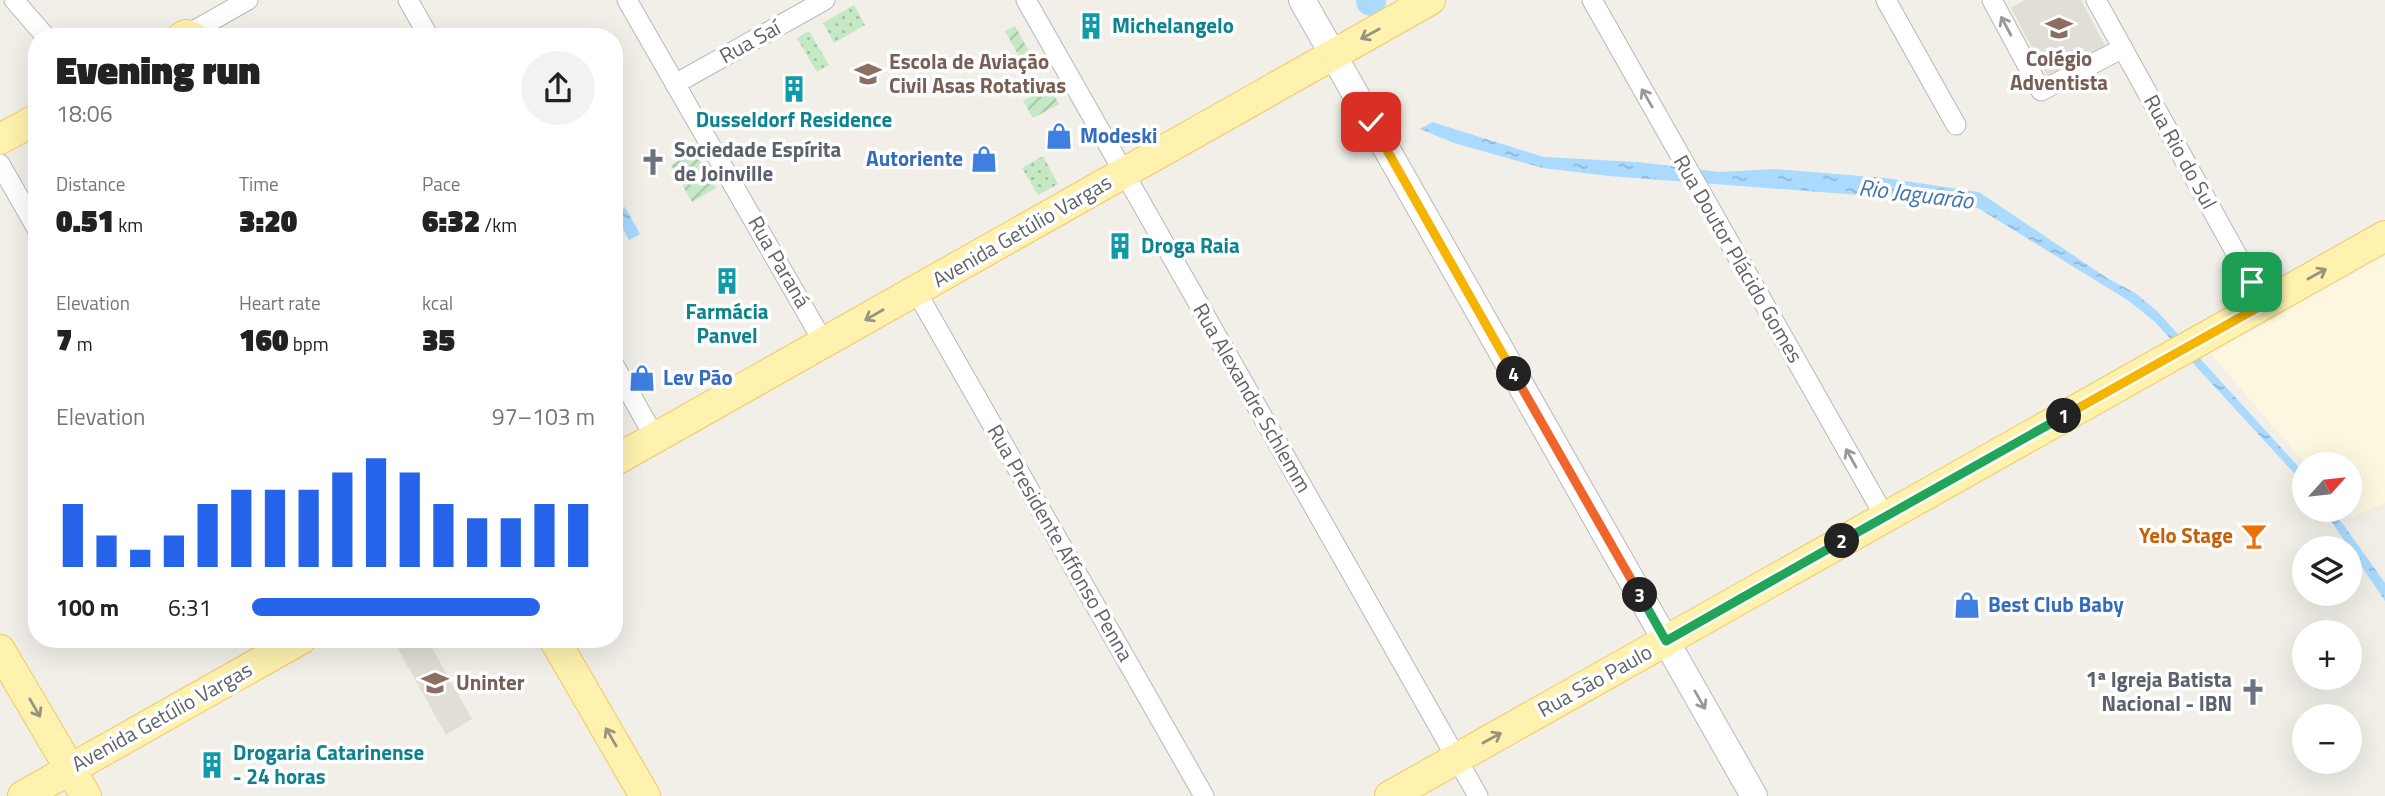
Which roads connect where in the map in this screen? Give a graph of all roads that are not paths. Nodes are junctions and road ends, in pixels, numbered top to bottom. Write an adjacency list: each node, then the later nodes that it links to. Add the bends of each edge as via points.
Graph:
1 (14, 0): 14 (street)
2 (248, 0): 13 (street)
3 (408, 0): 17 (street)
4 (627, 0): 20 (street, Rua Paraná)
5 (825, 0): 20 (street, Rua Saí)
6 (1026, 0): 25 (street, Rua Alexandre Schlemm)
7 (1302, 0): 19 (main road)
8 (1430, 0): 19 (main road, Avenida Getúlio Vargas, one-way to 19)
9 (1592, 0): 34 (street, Rua Doutor Plácido Gomes, one-way to 9)
10 (1886, 0): 22 (street)
11 (1992, 0): 18 (street, one-way to 11, via 2041,91)
12 (2096, 0): 18 (street, Rua Rio do Sul)
13 (218, 16): 15 (street); 16 (street)
14 (38, 28)
15 (204, 28)
16 (204, 28)
17 (424, 28)
18 (2123, 48): 29 (street, Rua Rio do Sul)
19 (1333, 55): 25 (main road, Avenida Getúlio Vargas); 35 (main road)
20 (675, 84): 30 (street, Rua Paraná)
21 (28, 124): 23 (main road)
22 (1956, 125)
23 (0, 139)
24 (0, 164): 26 (street)
25 (1124, 173): 28 (main road, Avenida Getúlio Vargas); 39 (street, Rua Alexandre Schlemm)
26 (28, 213)
27 (2385, 236): 29 (main road, Rua São Paulo, one-way to 27)
28 (916, 291): 30 (main road, Avenida Getúlio Vargas, one-way to 30); 44 (street, Rua Presidente Affonso Penna)
29 (2264, 304): 34 (main road, Rua São Paulo)
30 (824, 343): 32 (main road, Avenida Getúlio Vargas)
31 (623, 381): 32 (street)
32 (655, 438): 33 (main road, Avenida Getúlio Vargas)
33 (623, 456)
34 (1885, 517): 35 (main road, Rua São Paulo)
35 (1666, 641): 39 (main road, Rua São Paulo, one-way to 35); 47 (main road, one-way to 47)
36 (285, 648): 40 (main road, Avenida Getúlio Vargas)
37 (559, 648): 43 (main road, one-way to 37)
38 (0, 650): 40 (main road, one-way to 40)
39 (1456, 759): 45 (main road, Rua São Paulo); 46 (street, Rua Alexandre Schlemm)
40 (70, 769): 41 (main road, Avenida Getúlio Vargas); 42 (main road)
41 (23, 796)
42 (86, 796)
43 (645, 796)
44 (1204, 796)
45 (1390, 796)
46 (1478, 796)
47 (1754, 796)

